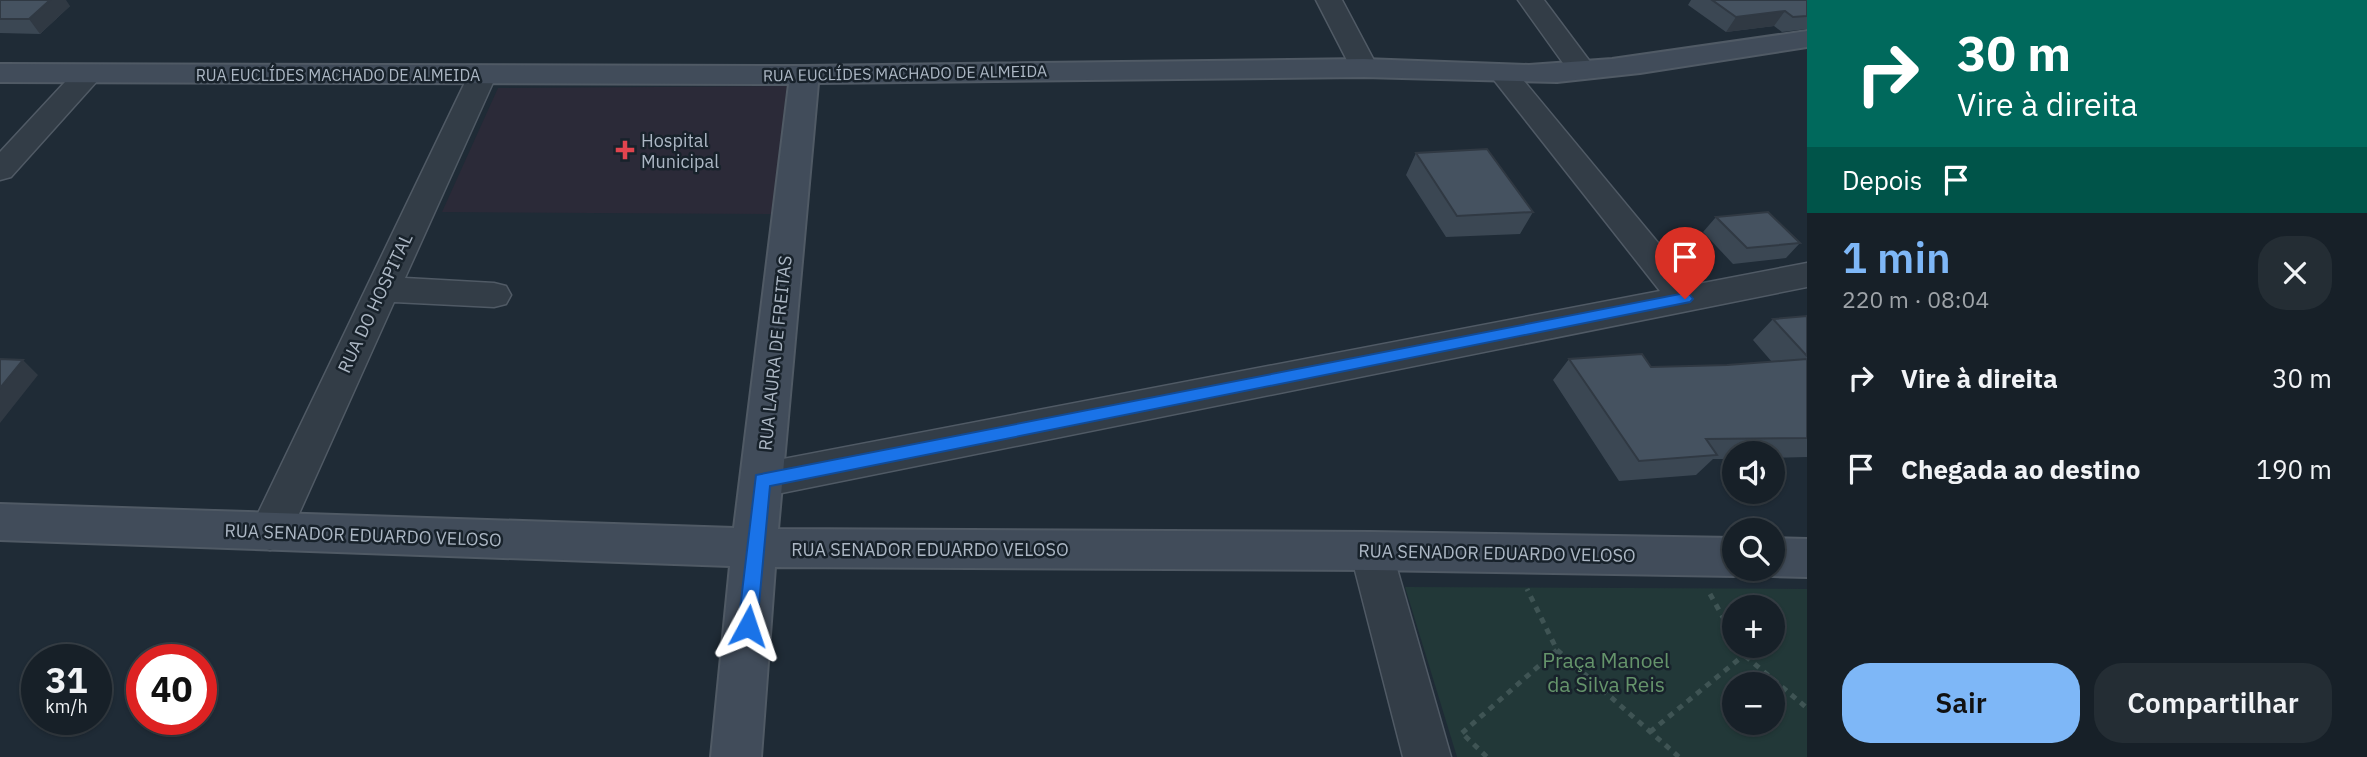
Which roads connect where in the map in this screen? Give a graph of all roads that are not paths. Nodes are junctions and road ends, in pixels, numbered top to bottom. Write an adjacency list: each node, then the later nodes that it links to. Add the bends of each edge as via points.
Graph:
1 (1329, 0): 4 (street)
2 (1531, 0): 5 (street)
3 (1807, 39): 5 (street, RUA EUCLÍDES MACHADO DE ALMEIDA)
4 (1364, 68): 8 (street, RUA EUCLÍDES MACHADO DE ALMEIDA); 9 (street, RUA EUCLÍDES MACHADO DE ALMEIDA)
5 (1583, 71): 9 (street, RUA EUCLÍDES MACHADO DE ALMEIDA)
6 (0, 73): 7 (street, RUA EUCLÍDES MACHADO DE ALMEIDA)
7 (88, 74): 10 (street, RUA EUCLÍDES MACHADO DE ALMEIDA); 11 (street)
8 (804, 75): 10 (street, RUA EUCLÍDES MACHADO DE ALMEIDA); 16 (street, RUA LAURA DE FREITAS)
9 (1504, 75): 15 (street)
10 (482, 76): 13 (street, RUA DO HOSPITAL)
11 (0, 170)
12 (1807, 275): 15 (street)
13 (381, 289): 14 (street); 18 (street, RUA DO HOSPITAL)
14 (494, 295)
15 (1685, 299): 16 (street)
16 (762, 480): 19 (street, RUA LAURA DE FREITAS)
17 (0, 522): 18 (street, RUA SENADOR EDUARDO VELOSO)
18 (270, 532): 19 (street, RUA SENADOR EDUARDO VELOSO)
19 (754, 548): 20 (street, RUA SENADOR EDUARDO VELOSO); 25 (street, RUA LAURA DE FREITAS)
20 (1371, 551): 21 (street, RUA SENADOR EDUARDO VELOSO); 24 (street)
21 (1722, 557)
22 (1785, 557): 23 (street)
23 (1807, 558)
24 (1437, 743)
25 (736, 757)

